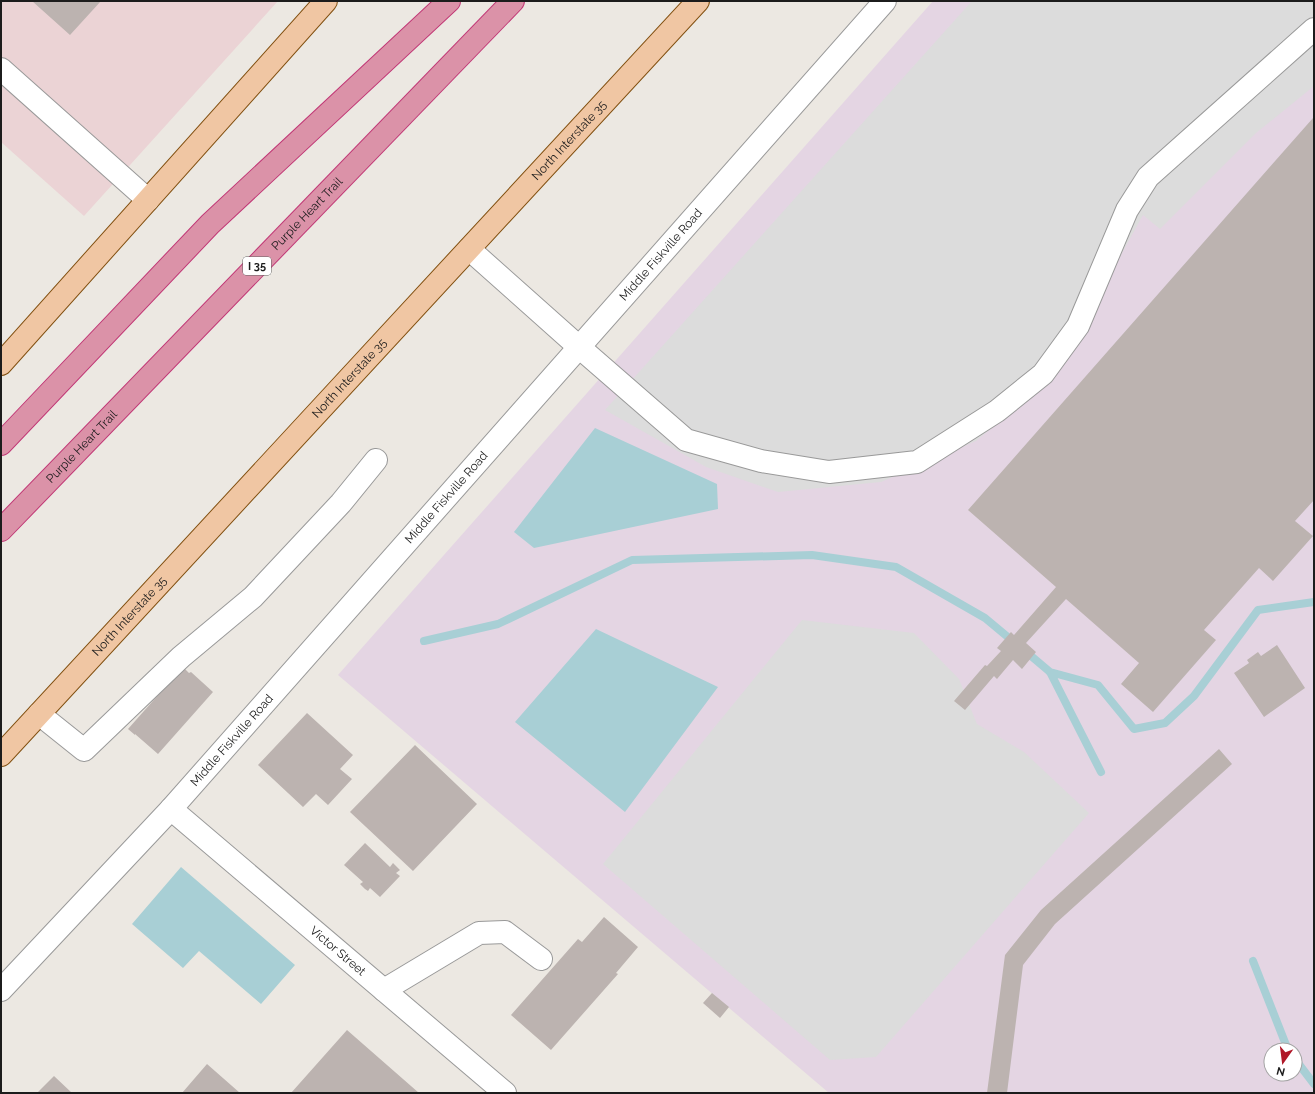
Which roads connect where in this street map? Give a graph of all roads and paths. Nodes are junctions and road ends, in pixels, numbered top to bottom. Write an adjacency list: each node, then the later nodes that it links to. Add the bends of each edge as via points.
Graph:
1 (326, 1): 8 (main road)
2 (449, 1): 12 (highway, via 210,224)
3 (513, 1): 14 (highway, Purple Heart Trail / I 35)
4 (698, 1): 9 (main road, North Interstate 35)
5 (886, 1): 10 (street, Middle Fiskville Road)
6 (1314, 29): 10 (street, via 1148,177 1127,210 1078,326 1043,374 997,411 917,462 829,472 760,461 686,440)
7 (1, 69): 8 (street)
8 (148, 200): 11 (main road)
9 (469, 249): 10 (street); 15 (main road, North Interstate 35)
10 (579, 347): 17 (street, Middle Fiskville Road)
11 (1, 364)
12 (1, 444)
13 (376, 460): 15 (street, via 341,503 253,597 181,657 84,750)
14 (1, 530)
15 (39, 714): 16 (main road, North Interstate 35)
16 (1, 756)
17 (172, 809): 19 (street, Middle Fiskville Road); 20 (street, Victor Street)
18 (541, 959): 20 (street, via 505,932 479,933)
19 (1, 990)
20 (384, 990): 21 (street, Victor Street)
21 (505, 1093)

